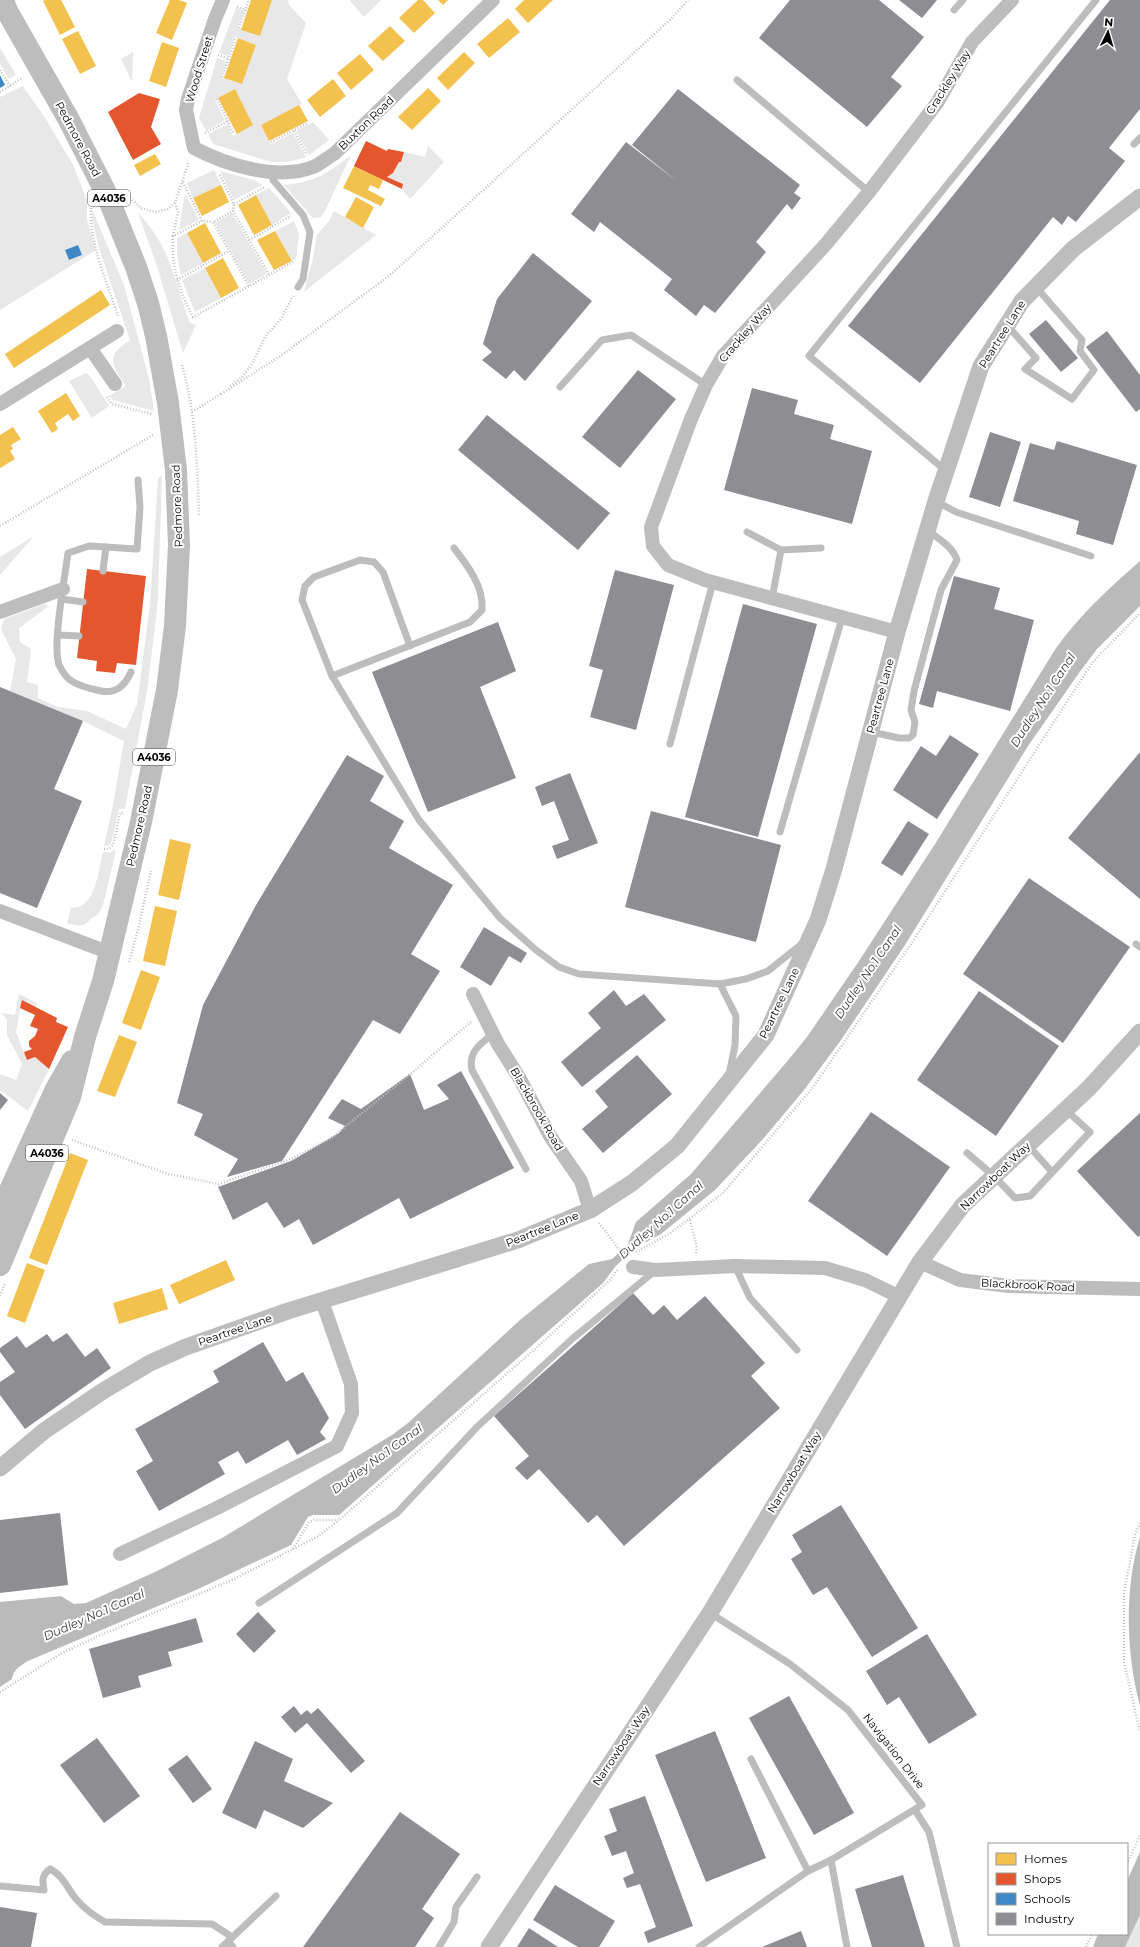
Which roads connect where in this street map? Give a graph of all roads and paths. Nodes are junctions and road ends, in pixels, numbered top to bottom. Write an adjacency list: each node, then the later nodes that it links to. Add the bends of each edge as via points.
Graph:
1 (223, 0): 25 (street, Wood Street, via 214,19 188,99 186,110)
2 (249, 0): 10 (path)
3 (493, 0): 27 (street, Buxton Road, via 334,154)
4 (688, 0): 57 (path, via 671,19 536,144 389,276 279,357)
5 (963, 0): 9 (lane)
6 (1012, 0): 31 (street, Crackley Way, via 972,42 937,103)
7 (1096, 0): 62 (lane, via 809,356)
8 (3, 5): 60 (highway, Pedmore Road / A4036, via 69,120 115,214 148,303 156,336)
9 (954, 10)
10 (239, 28)
11 (236, 38): 13 (path)
12 (0, 70): 16 (path)
13 (222, 77)
14 (22, 78): 16 (path)
15 (737, 80): 31 (lane)
16 (10, 86): 17 (path)
17 (0, 92)
18 (217, 99): 19 (path)
19 (228, 121): 22 (path); 25 (path)
20 (308, 123): 21 (path)
21 (294, 131): 24 (path); 27 (path)
22 (234, 134)
23 (1140, 138): 26 (lane)
24 (271, 142)
25 (193, 144): 29 (street, Buxton Road, via 208,155); 30 (path)
26 (1134, 144)
27 (314, 166): 29 (street, Buxton Road)
28 (218, 172): 36 (path)
29 (268, 178): 36 (path, via 268,187); 49 (lane, via 273,180 303,215 310,232 303,279)
30 (182, 182): 35 (path); 39 (path)
31 (869, 192): 54 (street, Crackley Way, via 826,244 723,356)
32 (128, 197): 35 (path, via 141,208 155,212 168,209)
33 (1140, 197): 48 (street, Peartree Lane, via 1073,249)
34 (91, 201): 50 (path, via 90,220 93,235)
35 (175, 203): 41 (path, via 178,212)
36 (234, 204): 37 (path)
37 (233, 211): 40 (path); 42 (path)
38 (291, 213): 42 (path, via 293,215)
39 (202, 221): 40 (path); 41 (path)
40 (213, 222): 43 (path)
41 (173, 236): 46 (path, via 172,255)
42 (249, 240): 45 (path)
43 (230, 251): 46 (path); 47 (path)
44 (299, 259): 45 (path)
45 (269, 275): 47 (path)
46 (177, 280): 47 (path, via 182,297 193,317)
47 (249, 286)
48 (1036, 286): 51 (street, Peartree Lane, via 1022,301); 51 (lane, via 1082,340 1080,351 1094,370 1072,399 1025,369 1036,358)
49 (298, 287)
50 (118, 325): 52 (street)
51 (1007, 325): 62 (street, Peartree Lane, via 981,366)
52 (90, 348): 53 (street); 58 (street)
53 (115, 384)
54 (706, 385): 55 (lane, via 631,335 602,340); 73 (street, Crackley Way, via 651,527 653,546 668,565)
55 (560, 387)
56 (189, 390): 61 (path)
57 (221, 394)
58 (0, 404)
59 (112, 404): 60 (path)
60 (161, 409): 95 (highway, Pedmore Road / A4036, via 176,470 178,573 175,626 167,690 141,822)
61 (197, 459)
62 (946, 470): 64 (street, Peartree Lane)
63 (138, 480): 67 (lane, via 140,506 137,549)
64 (936, 501): 65 (street, Peartree Lane); 71 (lane, via 956,512)
65 (927, 530): 80 (street, Peartree Lane); 86 (lane, via 947,546 956,555 957,560 941,590 914,691 911,710 915,722 913,735 909,738 899,738)
66 (747, 532): 70 (lane)
67 (106, 547): 72 (lane); 74 (lane, via 89,546 68,553)
68 (454, 548): 83 (lane, via 471,570 483,600 482,610 470,622)
69 (821, 548): 70 (lane)
70 (781, 550): 75 (lane)
71 (1091, 556)
72 (103, 571)
73 (713, 582): 75 (street, Crackley Way); 87 (lane)
74 (63, 594): 76 (lane); 77 (street); 81 (lane)
75 (772, 599): 79 (street, Crackley Way)
76 (83, 602)
77 (0, 612)
78 (1140, 613): 110 (path, via 1092,664 906,950 814,1086 723,1193)
79 (842, 618): 80 (street, Crackley Way); 89 (lane)
80 (897, 632): 86 (street, Peartree Lane)
81 (58, 635): 82 (lane); 84 (lane, via 59,665 70,680 104,692 116,690 125,684)
82 (79, 636)
83 (410, 646): 85 (lane); 85 (lane, via 383,572 374,562 360,560 314,577 305,586 302,600)
84 (131, 672)
85 (332, 676): 96 (lane, via 419,820 500,918 536,950 559,966 579,974)
86 (870, 732): 94 (street, Peartree Lane, via 834,869 818,920)
87 (670, 744)
88 (126, 812): 90 (path, via 120,813 113,845 109,849)
89 (780, 832)
90 (104, 849)
91 (0, 904): 93 (lane)
92 (0, 911): 93 (street)
93 (15, 917): 95 (street)
94 (809, 938): 96 (lane, via 768,971); 100 (street, Peartree Lane, via 766,1035)
95 (110, 954): 109 (highway, Pedmore Road / A4036, via 70,1097)
96 (720, 984): 100 (lane, via 736,1016 735,1045)
97 (473, 994): 98 (street, Blackbrook Road)
98 (490, 1028): 102 (path, via 479,1019 469,1022 408,1076 330,1139 291,1159 219,1184 168,1174); 105 (lane, via 471,1054 471,1066); 108 (street, Blackbrook Road, via 550,1136 581,1181)
99 (1140, 1032): 101 (street, Narrowboat Way)
100 (726, 1087): 108 (street, Peartree Lane, via 677,1146 632,1183)
101 (1066, 1110): 103 (street, Narrowboat Way); 106 (lane, via 1090,1132)
102 (66, 1138)
103 (1028, 1145): 106 (lane); 107 (street, Narrowboat Way)
104 (967, 1152): 107 (lane)
105 (526, 1169)
106 (1052, 1172): 107 (lane, via 1030,1196 1015,1198)
107 (994, 1176): 114 (street, Narrowboat Way, via 963,1205)
108 (590, 1210): 111 (path); 122 (street, Peartree Lane, via 518,1240)
109 (4, 1216): 115 (highway, Pedmore Road / A4036)
110 (690, 1220): 112 (path); 118 (path, via 697,1248)
111 (614, 1243)
112 (635, 1252)
113 (628, 1262): 119 (street)
114 (920, 1262): 120 (street, Blackbrook Road, via 960,1280 1009,1286); 121 (street, Narrowboat Way)
115 (0, 1265)
116 (735, 1266): 118 (street); 121 (street, via 825,1268 865,1280); 123 (lane, via 750,1298)
117 (619, 1268): 127 (path, via 610,1280 534,1350)
118 (694, 1268): 119 (street)
119 (656, 1270): 131 (lane, via 572,1339 477,1427 397,1513)
120 (1140, 1289)
121 (898, 1296): 132 (street, Narrowboat Way)
122 (322, 1302): 124 (street, Peartree Lane, via 186,1347 150,1363 103,1391); 130 (street, via 351,1384 352,1413 336,1446 217,1508)
123 (797, 1350)
124 (23, 1448): 125 (street, Peartree Lane); 126 (street, Peartree Lane)
125 (0, 1455)
126 (0, 1468)
127 (339, 1520): 129 (path, via 317,1537); 129 (path, via 309,1522)
128 (1140, 1523): 134 (path, via 1135,1535 1124,1592 1124,1662)
129 (293, 1549): 133 (path, via 232,1580 68,1650)
130 (120, 1554)
131 (260, 1603)
132 (710, 1613): 136 (lane, Navigation Drive, via 790,1664 848,1710 922,1805); 149 (street, Narrowboat Way)
133 (0, 1692)
134 (1140, 1732)
135 (751, 1759): 140 (lane)
136 (915, 1810): 138 (lane); 152 (lane, via 929,1832)
137 (1140, 1835): 139 (path)
138 (831, 1860): 140 (lane); 151 (lane)
139 (1128, 1862)
140 (808, 1871): 150 (lane)
141 (476, 1877): 148 (lane, via 456,1907 454,1922)
142 (0, 1886): 145 (lane, via 44,1890 42,1880 50,1869 57,1872 77,1899 104,1922 212,1924)
143 (276, 1896): 145 (lane)
144 (1092, 1935): 153 (path)
145 (230, 1939): 146 (lane); 147 (lane)
146 (222, 1947)
147 (233, 1947)
148 (439, 1947)
149 (488, 1947)
150 (699, 1947)
151 (847, 1947)
152 (957, 1947)
153 (1086, 1947)

